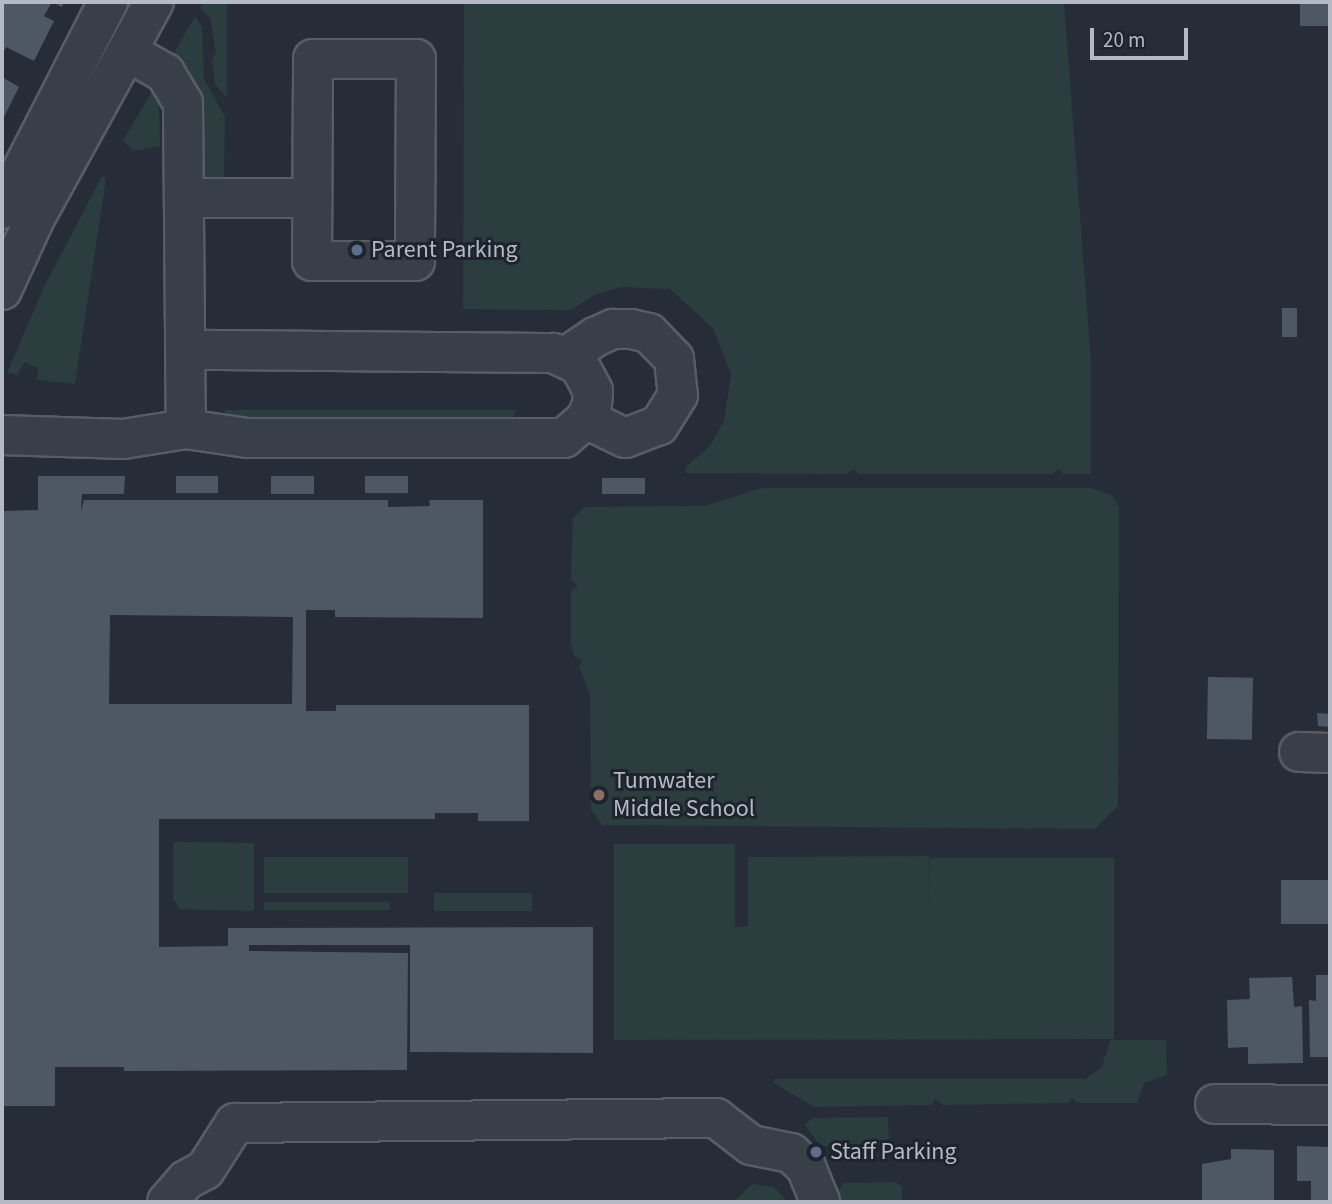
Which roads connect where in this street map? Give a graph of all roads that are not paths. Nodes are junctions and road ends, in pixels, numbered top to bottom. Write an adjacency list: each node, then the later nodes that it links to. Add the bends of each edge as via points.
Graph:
1 (108, 2): 6 (street)
2 (154, 2): 3 (street)
3 (128, 52): 4 (street, via 165,73 183,103); 7 (street, via 34,220)
4 (184, 198): 5 (street); 8 (street)
5 (312, 198): 5 (street, via 312,261 415,261 416,60 313,59)
6 (2, 209)
7 (2, 290)
8 (185, 350): 9 (street); 11 (street)
9 (567, 356): 10 (street, via 579,365 593,391); 10 (street, via 613,329 631,328 649,333 674,359 678,395 659,425 625,438)
10 (586, 419): 11 (street, via 564,438 247,438)
11 (186, 429): 12 (street, via 123,439)
12 (2, 435)
13 (1214, 1104): 14 (street)
14 (1330, 1105)
15 (167, 1202): 16 (street, via 186,1180 205,1170 235,1123 716,1118 751,1144 791,1153 806,1167)
16 (820, 1202)

